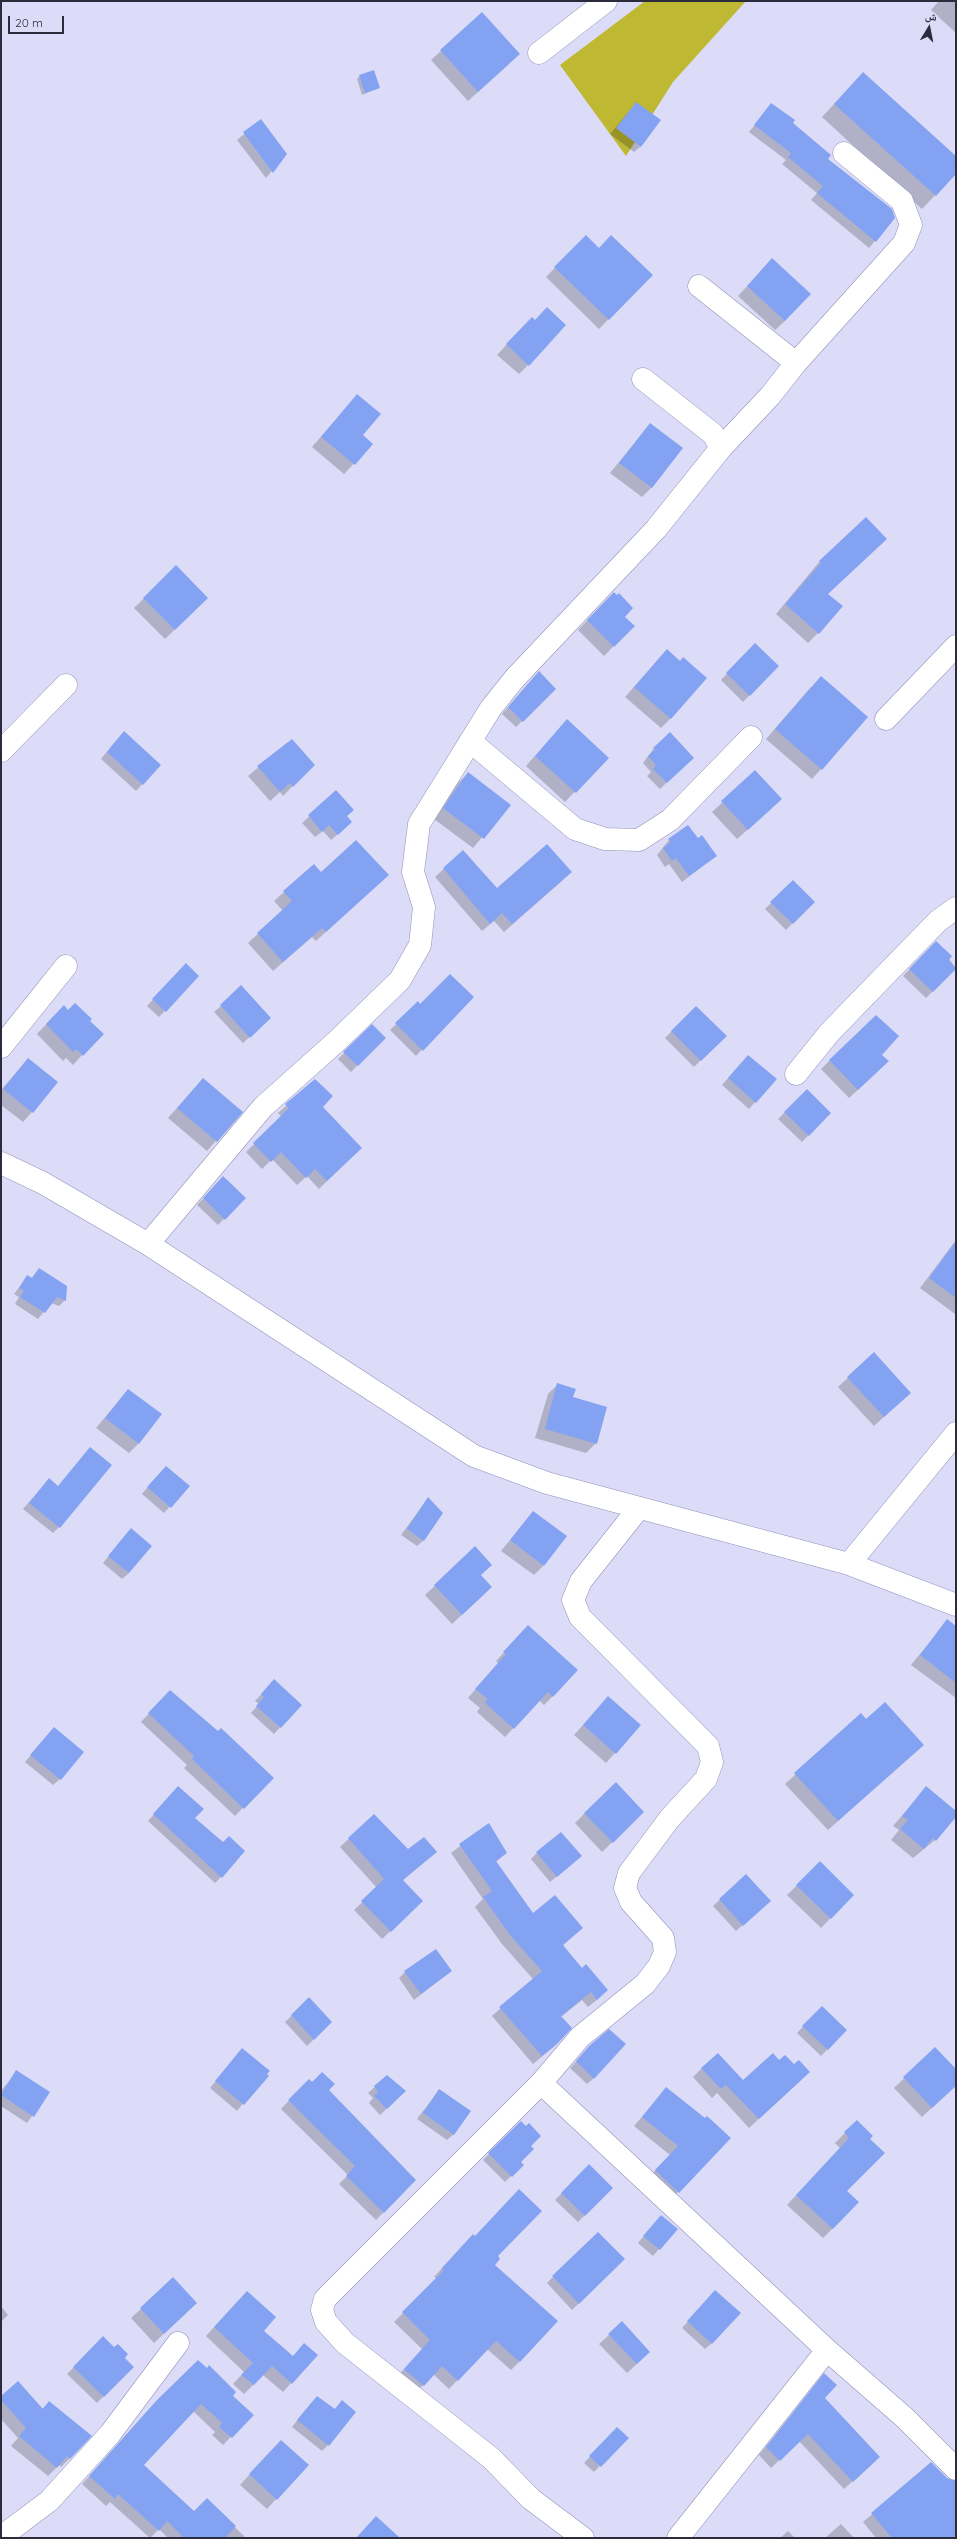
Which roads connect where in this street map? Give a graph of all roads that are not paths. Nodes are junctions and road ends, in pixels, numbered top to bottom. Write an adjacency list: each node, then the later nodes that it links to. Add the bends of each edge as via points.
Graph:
1 (606, 1): 2 (street)
2 (540, 53)
3 (844, 153): 5 (street, via 902,201 911,225 904,243)
4 (699, 286): 5 (street)
5 (796, 363): 7 (street, via 770,396)
6 (643, 378): 7 (street, via 713,434)
7 (721, 448): 12 (street, via 656,529 515,678 490,708)
8 (956, 646): 10 (street)
9 (66, 685): 13 (street)
10 (886, 719)
11 (751, 737): 12 (street, via 670,820 639,840 605,839 575,829)
12 (470, 741): 19 (street, via 419,824 413,872 424,907 420,945 400,980 263,1107)
13 (1, 751)
14 (956, 908): 17 (street, via 938,921 830,1032)
15 (66, 966): 16 (street)
16 (1, 1047)
17 (796, 1074)
18 (1, 1163): 19 (street, via 43,1183)
19 (148, 1244): 21 (street, via 474,1456 547,1483)
20 (956, 1433): 22 (street)
21 (639, 1508): 22 (street); 24 (street, via 581,1581 573,1600 580,1617 708,1746 712,1762 706,1779 670,1818 629,1873 625,1888 630,1902 663,1938 665,1952 659,1966 645,1984 580,2037)
22 (849, 1564): 23 (street)
23 (956, 1605)
24 (541, 2083): 26 (street); 29 (street, via 325,2300 322,2310 326,2322 345,2342 491,2458 531,2499)
25 (178, 2343): 28 (street, via 110,2434 49,2500)
26 (827, 2350): 27 (street, via 905,2418); 30 (street)
27 (956, 2469)
28 (1, 2537)
29 (583, 2538)
30 (678, 2538)

